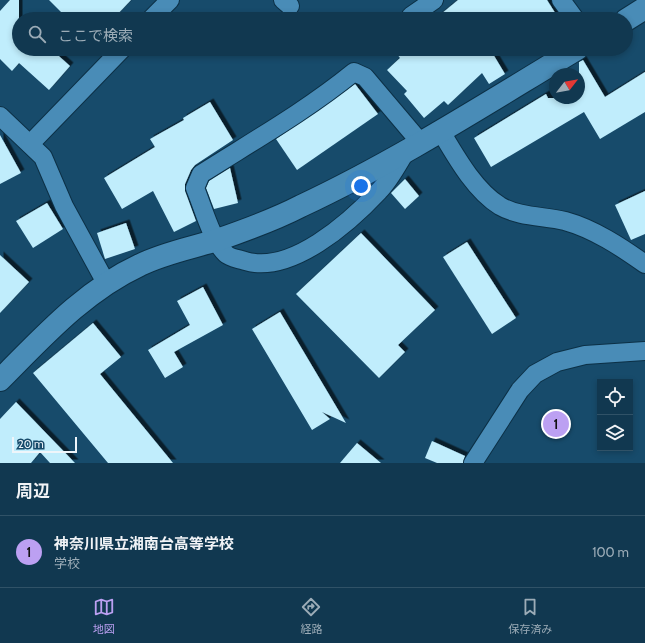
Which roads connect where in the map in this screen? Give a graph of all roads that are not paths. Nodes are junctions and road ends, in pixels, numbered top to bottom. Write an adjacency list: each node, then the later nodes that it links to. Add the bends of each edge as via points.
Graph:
1 (170, 0): 5 (street)
2 (434, 0): 6 (street)
3 (561, 0): 7 (street)
4 (645, 8): 8 (street)
5 (158, 12)
6 (417, 12)
7 (570, 12)
8 (633, 16)
9 (115, 56): 13 (street)
10 (565, 56): 12 (street)
11 (0, 116): 13 (street)
12 (440, 130): 14 (street); 16 (street, via 466,172 500,206 515,212 565,221 605,238)
13 (30, 144): 17 (street, via 43,157 64,206)
14 (413, 146): 15 (street, via 302,206 262,224); 15 (street, via 380,191 318,244 301,254 271,262 252,263 226,255); 15 (street, via 365,77 354,72 302,111 201,174 195,188)
15 (216, 240): 17 (street, via 155,259)
16 (645, 264)
17 (106, 283): 19 (street, via 75,306)
18 (645, 351): 20 (street, via 585,355 557,362 535,374 520,390)
19 (0, 380)
20 (473, 463)

